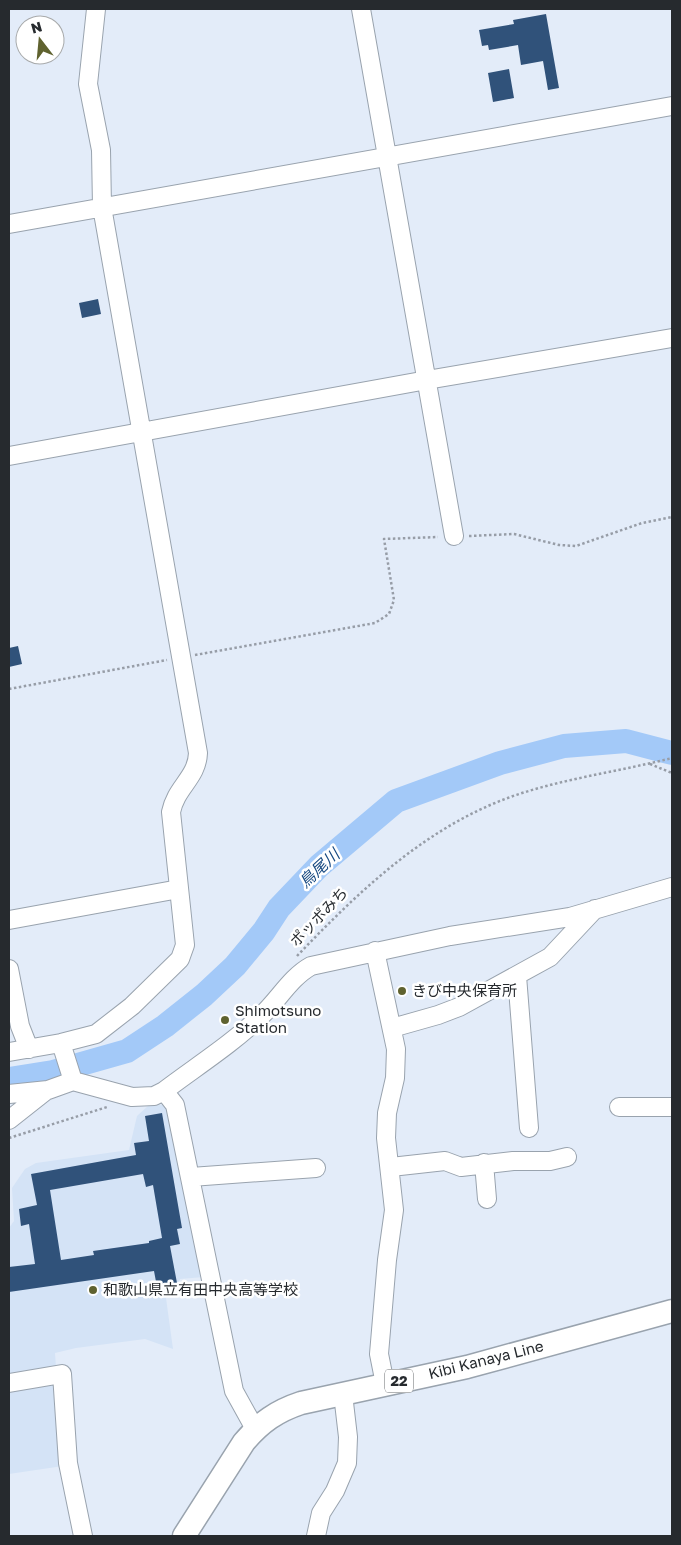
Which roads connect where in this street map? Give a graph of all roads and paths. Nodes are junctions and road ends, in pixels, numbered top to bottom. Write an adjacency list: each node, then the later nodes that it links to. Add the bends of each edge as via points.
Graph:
1 (96, 9): 5 (street, via 88,84 101,150)
2 (361, 9): 4 (street)
3 (672, 106): 4 (street)
4 (387, 156): 5 (street); 8 (street)
5 (102, 207): 6 (street); 9 (street)
6 (9, 224)
7 (672, 338): 8 (street)
8 (427, 380): 9 (street); 12 (street)
9 (142, 433): 10 (street); 13 (street)
10 (9, 456)
11 (672, 517): 12 (path, via 642,523 576,546 514,534)
12 (454, 536): 13 (path, via 384,539 394,600 390,614 375,623)
13 (181, 658): 14 (path); 19 (street, via 198,752 195,771 180,788 171,812)
14 (9, 689)
15 (672, 758): 16 (path, ポッポみち)
16 (649, 764): 17 (path); 23 (path, ポッポみち, via 540,788 468,816 418,846 367,885)
17 (672, 773)
18 (672, 887): 20 (street)
19 (179, 889): 21 (street); 27 (street, via 186,934 180,959 132,1006 96,1034)
20 (595, 909): 22 (street, via 570,917); 25 (street, via 550,957)
21 (9, 920)
22 (375, 951): 26 (street); 32 (street, via 304,970 245,1031)
23 (294, 959)
24 (9, 969): 28 (street, via 20,1026)
25 (516, 976): 26 (street, via 452,1010); 38 (street)
26 (392, 1028): 42 (street, via 396,1063 387,1113)
27 (62, 1047): 28 (street); 30 (street)
28 (29, 1049): 29 (street)
29 (9, 1052)
30 (72, 1079): 31 (street); 34 (street)
31 (48, 1090): 33 (street); 37 (street)
32 (164, 1091): 34 (street, via 154,1096); 44 (street, via 175,1105)
33 (9, 1094)
34 (132, 1097): 39 (path)
35 (672, 1106): 36 (street)
36 (619, 1107)
37 (9, 1120)
38 (529, 1128)
39 (9, 1138)
40 (567, 1157): 41 (street, via 550,1161)
41 (484, 1163): 42 (street, via 461,1167 445,1161); 45 (street)
42 (390, 1167): 48 (street, via 394,1210 379,1354)
43 (316, 1168): 44 (street)
44 (191, 1177): 50 (street, via 234,1391)
45 (487, 1199)
46 (672, 1312): 48 (main road, Kibi Kanaya Line / 22, via 466,1367)
47 (9, 1383): 51 (street, via 62,1374 68,1463)
48 (385, 1384): 49 (main road, Kibi Kanaya Line / 22)
49 (343, 1394): 50 (main road, Kibi Kanaya Line / 22, via 289,1407); 53 (street, via 348,1437 347,1463 335,1491 320,1513)
50 (255, 1429): 52 (main road, Kibi Kanaya Line / 22)
51 (83, 1536)
52 (184, 1536)
53 (316, 1536)

